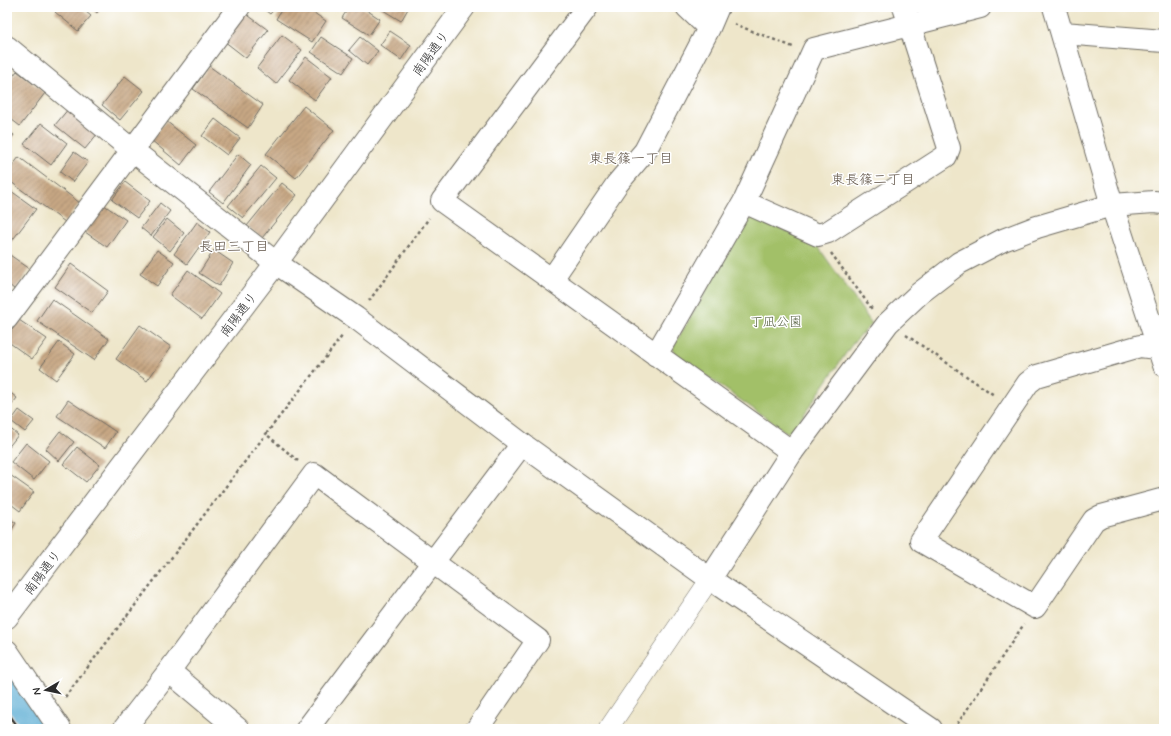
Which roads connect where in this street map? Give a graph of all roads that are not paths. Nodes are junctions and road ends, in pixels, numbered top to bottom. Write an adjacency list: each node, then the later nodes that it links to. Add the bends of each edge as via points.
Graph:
1 (239, 7): 12 (street)
2 (464, 7): 16 (street, 南陽通り)
3 (587, 7): 17 (street, via 442,201)
4 (687, 7): 8 (street)
5 (980, 7): 7 (street)
6 (1054, 7): 9 (street)
7 (907, 16): 13 (street, via 814,49); 13 (street, via 949,148 946,156 828,232 818,235)
8 (713, 17): 17 (street, via 645,151 617,184)
9 (1063, 33): 10 (street); 15 (street)
10 (1164, 41)
11 (7, 47): 12 (street)
12 (132, 150): 16 (street); 18 (street)
13 (744, 202): 20 (street)
14 (1164, 203): 15 (street)
15 (1112, 205): 19 (street); 22 (street, via 1037,226 1003,240 959,263 920,293 888,323)
16 (276, 263): 21 (street, via 356,318); 26 (street, 南陽通り)
17 (552, 279): 20 (street)
18 (7, 318)
19 (1162, 354): 23 (street, via 1140,346 1037,376 1028,383 922,541 1035,607 1094,520)
20 (656, 355): 22 (street)
21 (522, 444): 24 (street); 25 (street)
22 (792, 452): 25 (street)
23 (1164, 499)
24 (434, 562): 28 (street, via 314,474); 32 (street); 33 (street, via 538,640)
25 (710, 579): 34 (street); 35 (street)
26 (7, 617)
27 (7, 651): 29 (street)
28 (170, 671): 30 (street); 31 (street)
29 (55, 722)
30 (124, 729)
31 (238, 729)
32 (307, 729)
33 (477, 729)
34 (608, 729)
35 (932, 729)

